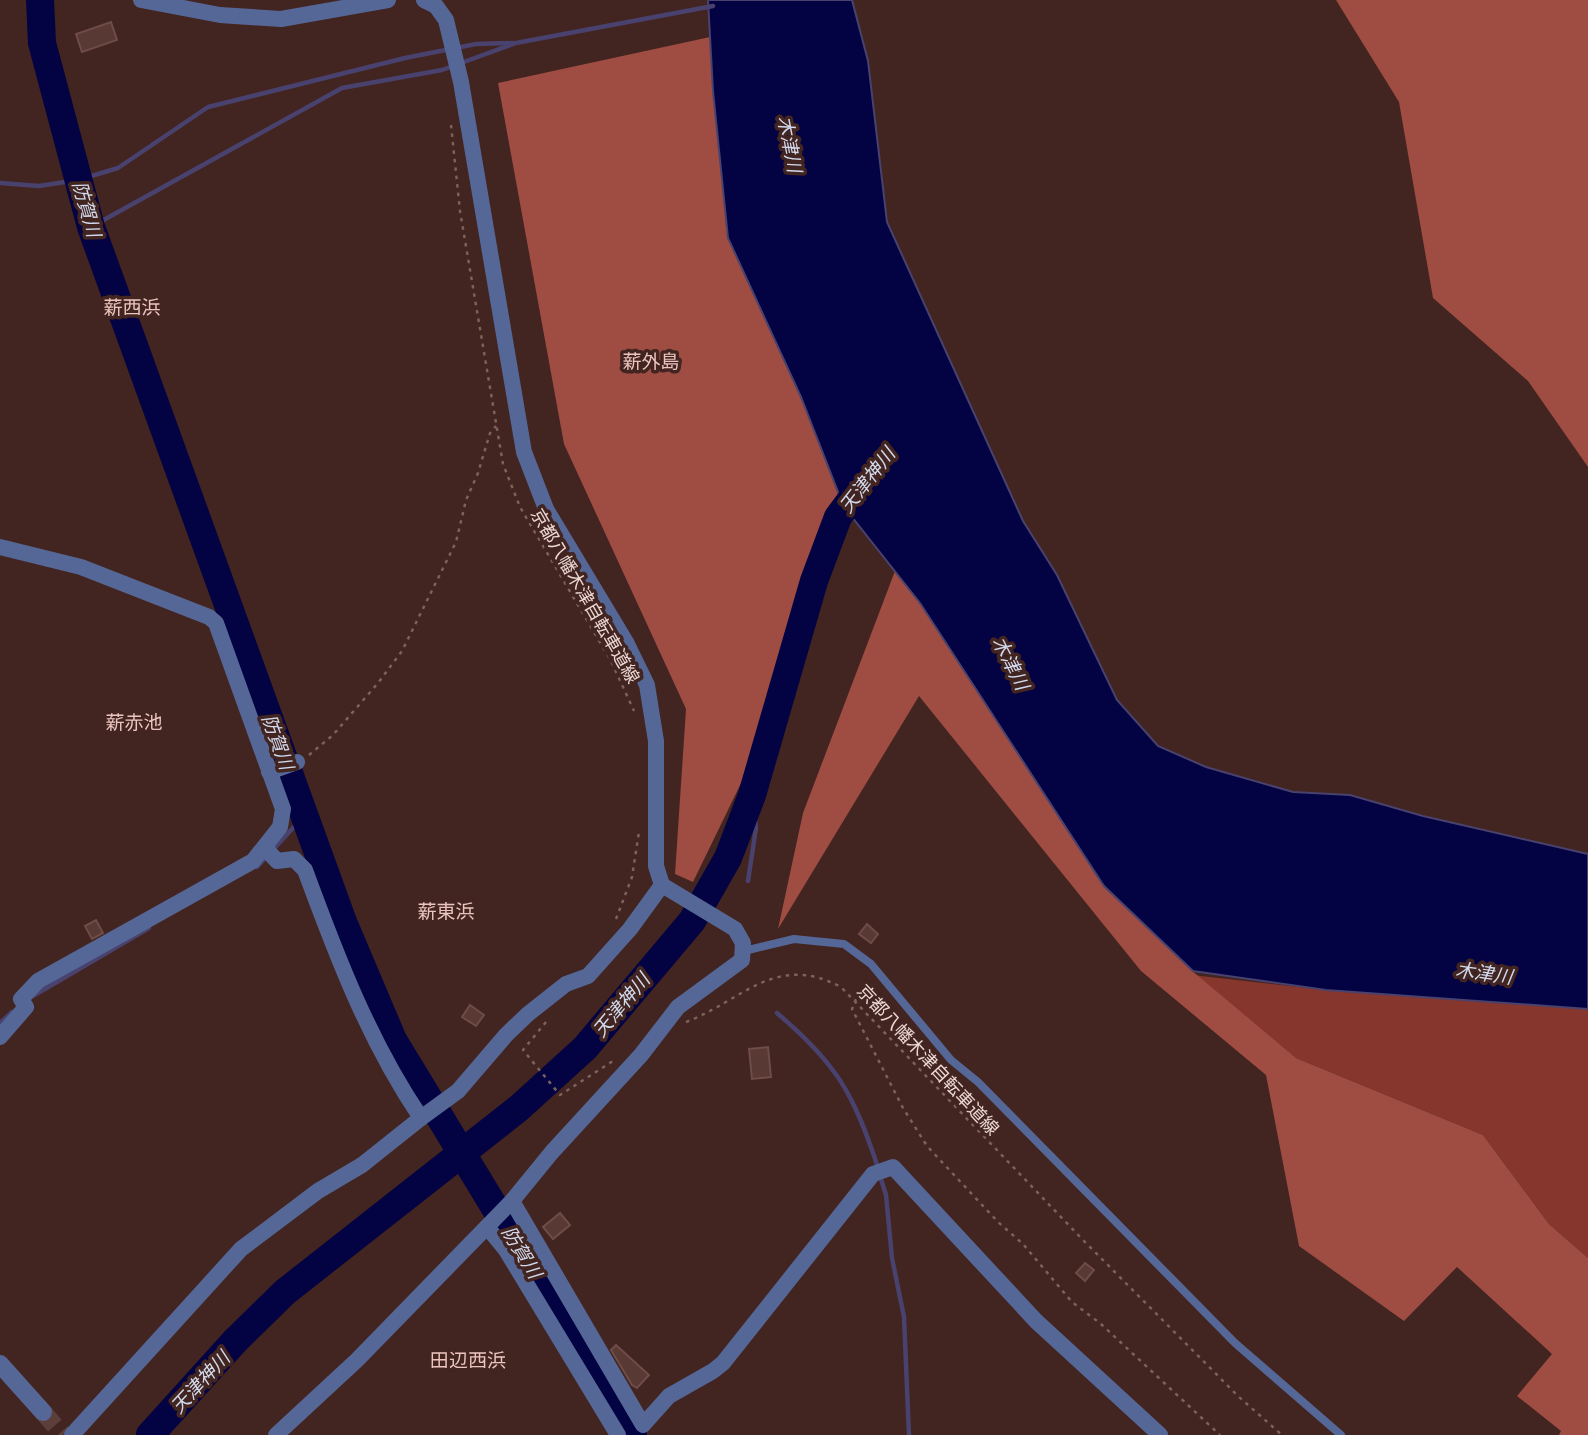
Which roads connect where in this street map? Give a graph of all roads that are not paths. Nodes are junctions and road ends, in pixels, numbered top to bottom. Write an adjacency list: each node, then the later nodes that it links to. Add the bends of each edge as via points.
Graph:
1 (141, 0): 2 (street, via 220,15 281,19)
2 (388, 0)
3 (424, 0): 8 (street, via 436,6 446,20 461,82 524,452 546,509 647,685 655,723 656,866)
4 (0, 547): 6 (street, via 80,567 209,617 216,623)
5 (297, 762): 6 (street)
6 (273, 771): 7 (street, via 283,809 279,827)
7 (265, 848): 10 (street, via 253,861 38,981 20,999 26,1007); 11 (street, via 277,861 294,859 305,870 345,980 390,1072)
8 (662, 886): 9 (street, via 741,934); 11 (street, via 588,976 566,984 528,1014 458,1091)
9 (744, 951): 12 (street, via 733,969 678,1007); 20 (lane, via 814,939 844,944 871,964 951,1060 1235,1343)
10 (0, 1037)
11 (421, 1118): 16 (street, via 241,1249)
12 (512, 1201): 13 (street); 19 (street, via 643,1425 669,1395 723,1363 873,1174 893,1167 1037,1321)
13 (487, 1227): 17 (street); 18 (street, via 506,1250)
14 (0, 1364): 15 (street)
15 (43, 1412)
16 (72, 1435)
17 (276, 1435)
18 (618, 1435)
19 (1160, 1435)
20 (1341, 1435)

